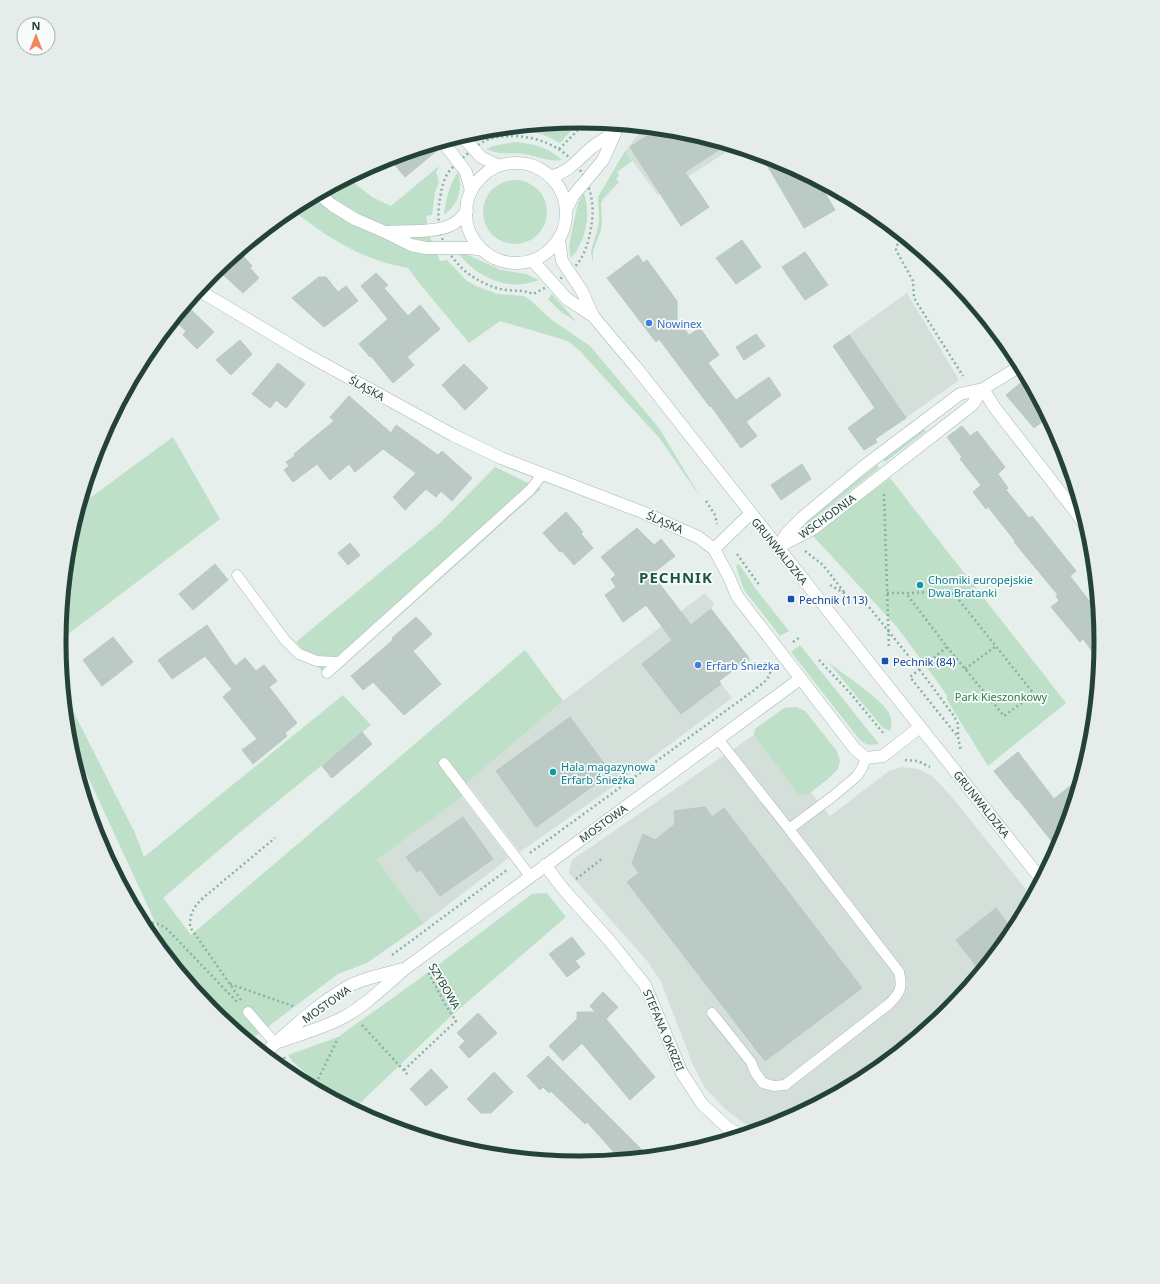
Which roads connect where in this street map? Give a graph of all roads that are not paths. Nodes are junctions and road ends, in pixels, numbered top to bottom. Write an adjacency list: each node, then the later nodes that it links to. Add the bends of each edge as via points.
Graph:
1 (616, 129): 6 (street, via 575,164)
2 (617, 129): 9 (street, via 603,160 573,196)
3 (466, 141): 5 (street, via 481,157)
4 (446, 146): 7 (street, via 466,172)
5 (499, 166): 6 (street, via 521,163 537,168); 7 (street, via 483,176)
6 (551, 177): 9 (street, via 559,186)
7 (471, 191): 10 (street)
8 (323, 197): 11 (street, via 355,219)
9 (566, 210): 12 (street, via 566,220)
10 (467, 211): 11 (street, via 452,225 439,229); 13 (street, via 470,232)
11 (385, 232): 13 (street, via 411,245 426,248)
12 (559, 240): 14 (street, via 551,250); 16 (street, GRUNWALDZKA, via 562,261 582,291)
13 (483, 250): 14 (street, via 506,262 523,263)
14 (532, 260): 16 (street, GRUNWALDZKA, via 567,300)
15 (203, 293): 21 (street, ŚLĄSKA, via 453,435)
16 (593, 316): 23 (street, GRUNWALDZKA, via 640,372)
17 (1015, 368): 18 (street, WSCHODNIA)
18 (983, 389): 19 (street, WSCHODNIA, via 960,394); 20 (street, WSCHODNIA, via 972,405); 22 (street, via 995,408)
19 (928, 417): 20 (lane); 24 (street, WSCHODNIA, via 803,517 787,533)
20 (938, 431): 24 (street, WSCHODNIA, via 813,529)
21 (542, 475): 25 (street, ŚLĄSKA, via 642,512 698,537); 27 (lane, via 530,490)
22 (1076, 509)
23 (750, 514): 24 (street, GRUNWALDZKA); 25 (street)
24 (778, 547): 30 (street, GRUNWALDZKA)
25 (714, 549): 29 (street, via 737,596)
26 (237, 575): 27 (lane, via 285,640 299,654 317,661)
27 (338, 662): 28 (lane)
28 (327, 673)
29 (800, 678): 31 (street, MOSTOWA); 32 (street, via 855,749)
30 (920, 727): 32 (street, via 883,756); 36 (street, GRUNWALDZKA)
31 (718, 739): 34 (lane); 35 (street, MOSTOWA)
32 (866, 758): 34 (lane, via 857,776)
33 (444, 763): 37 (lane)
34 (789, 829): 40 (lane, via 899,972 902,982 899,994 785,1084 774,1086 763,1083 751,1062)
35 (545, 865): 37 (street, MOSTOWA); 43 (street, STEFANA OKRZEI, via 645,985 682,1073 702,1104)
36 (1038, 875)
37 (530, 876): 38 (street, MOSTOWA)
38 (406, 968): 41 (street, MOSTOWA, via 377,994 344,1018); 41 (street, MOSTOWA, via 351,986 324,1002)
39 (248, 1012): 41 (lane)
40 (712, 1013)
41 (275, 1044): 42 (street, MOSTOWA)
42 (268, 1051)
43 (735, 1132)

